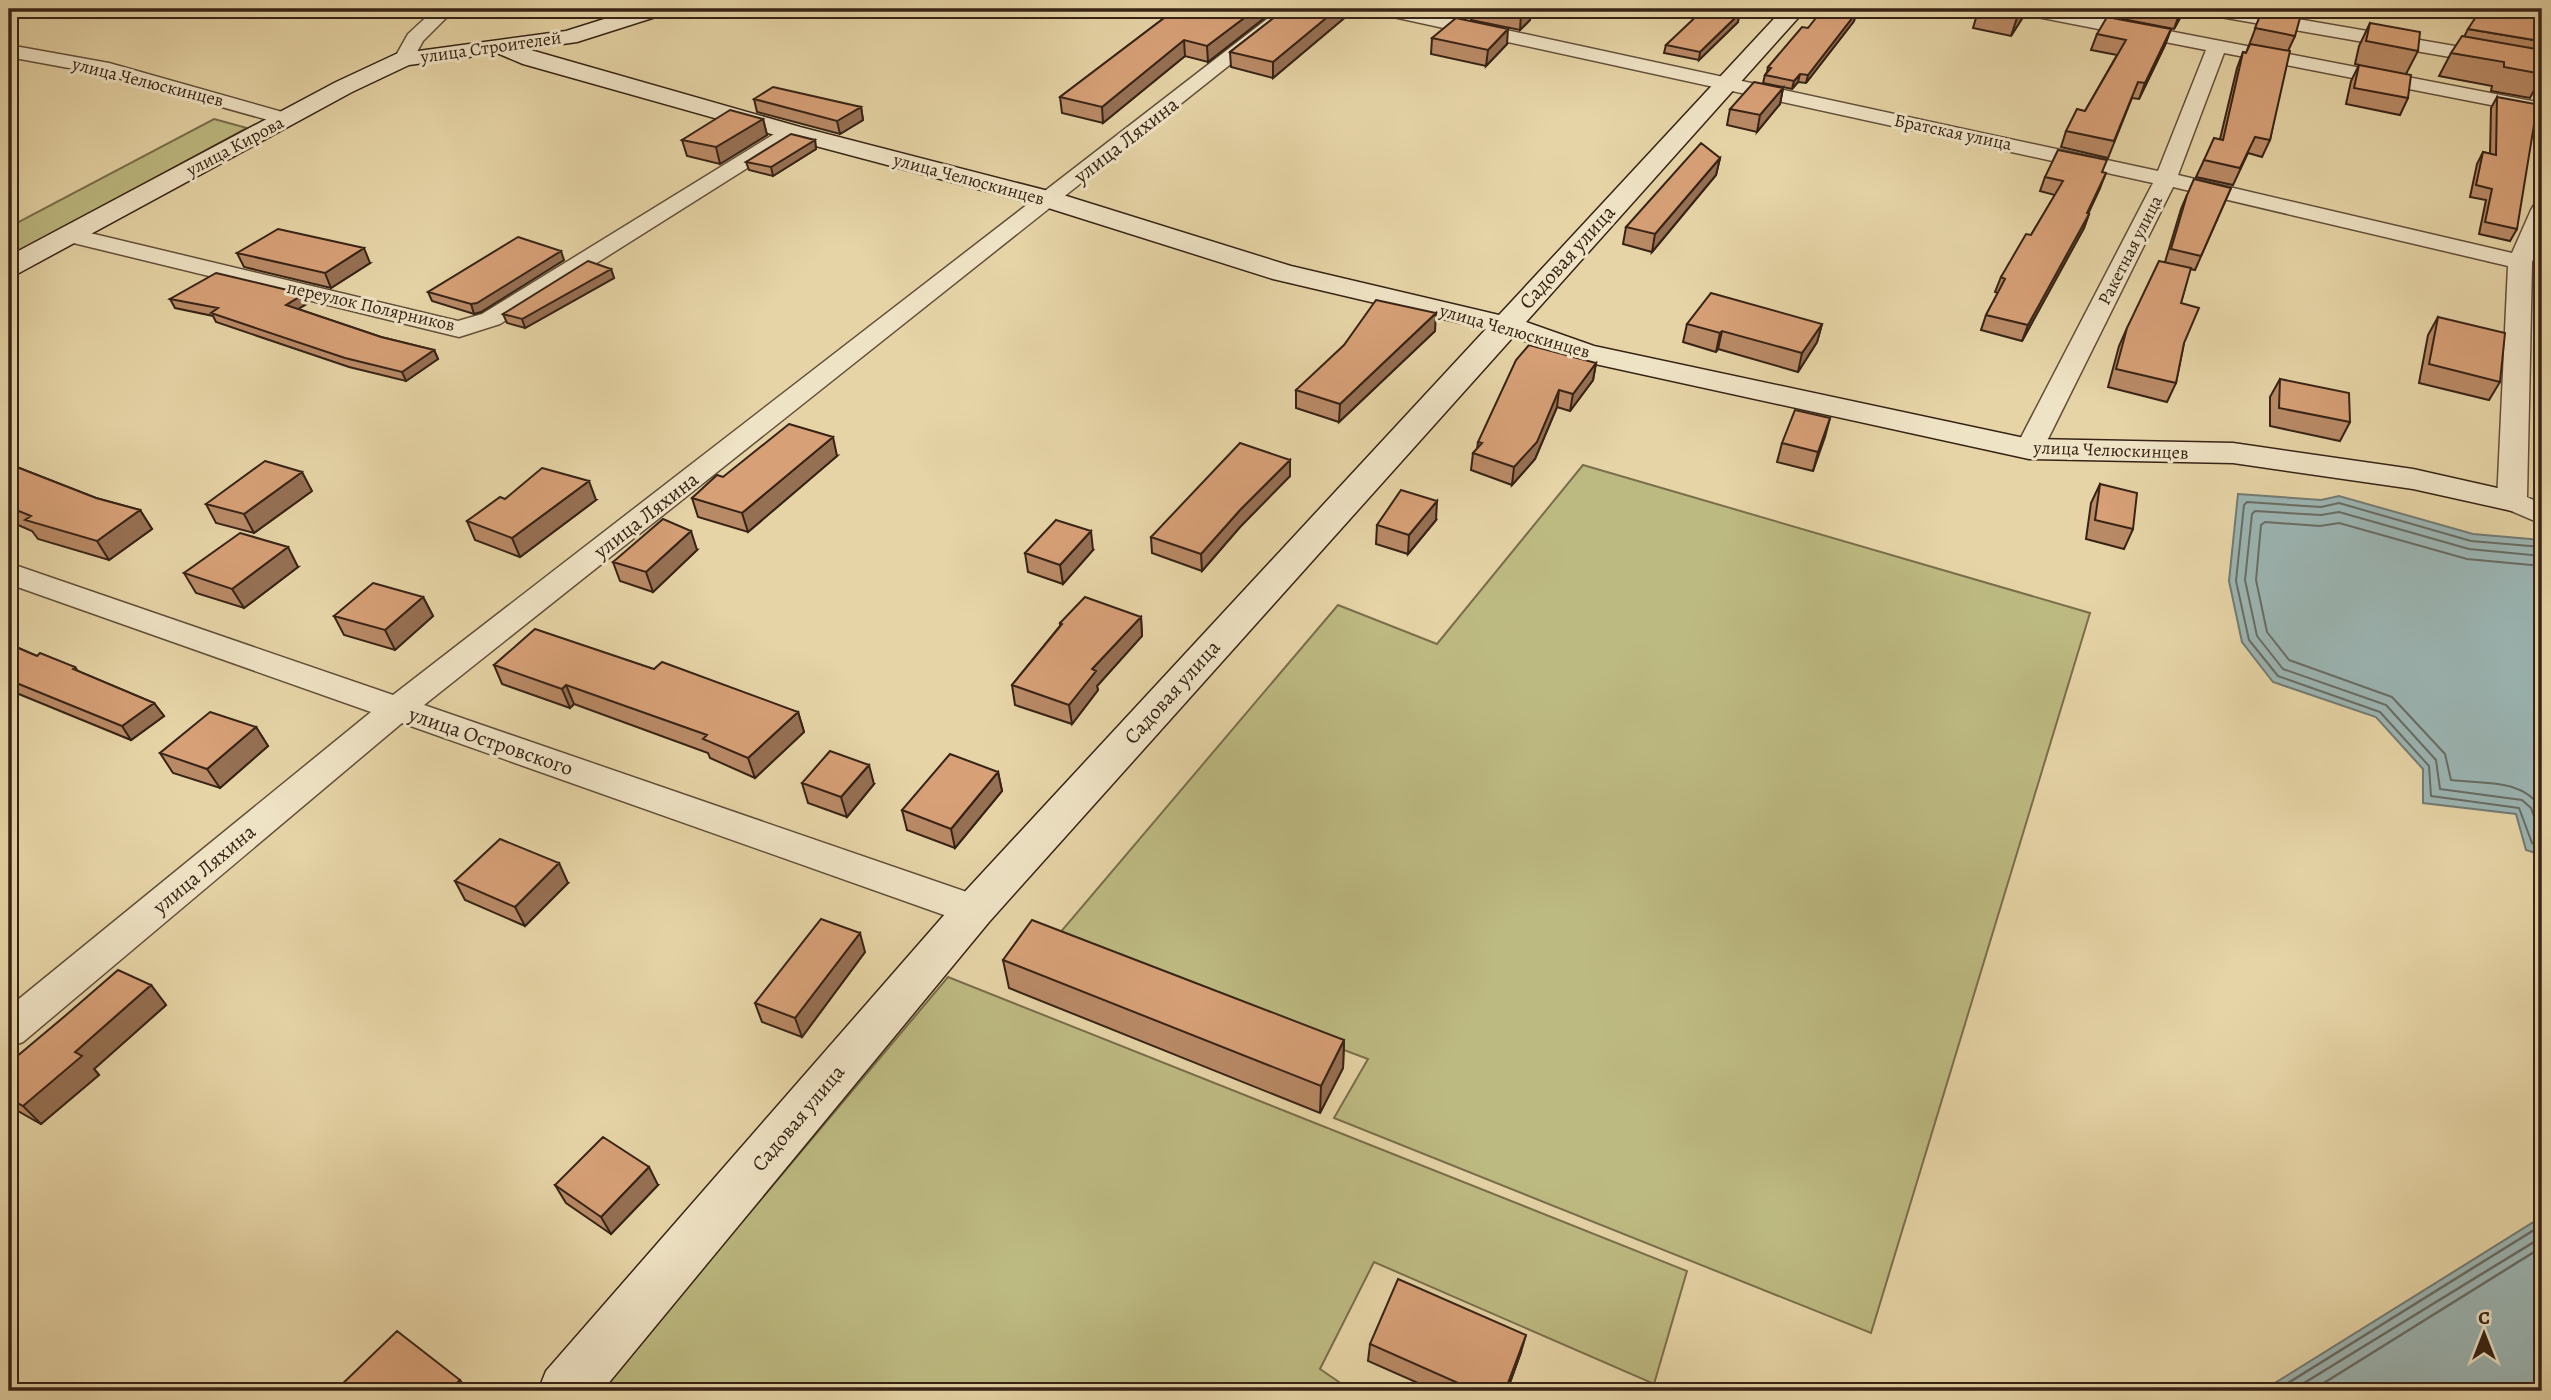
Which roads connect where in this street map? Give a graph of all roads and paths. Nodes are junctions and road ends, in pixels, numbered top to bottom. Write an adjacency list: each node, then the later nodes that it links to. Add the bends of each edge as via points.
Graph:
1 (19, 9): 9 (street)
2 (446, 9): 13 (street, via 415,38)
3 (657, 9): 11 (street, улица Строителей, via 569,37)
4 (1292, 9): 20 (street, улица Ляхина)
5 (1384, 9): 15 (street, Братская улица)
6 (1795, 9): 15 (street, Садовая улица)
7 (2026, 9): 10 (street)
8 (2209, 9): 14 (street)
9 (9, 13)
10 (2217, 46): 16 (street); 19 (street, Ракетная улица)
11 (498, 47): 13 (street, улица Строителей); 18 (street, улица Челюскинцев)
12 (9, 51): 17 (street, улица Челюскинцев, via 109,69)
13 (404, 59): 17 (street, улица Кирова)
14 (2542, 67)
15 (1726, 82): 19 (street, Братская улица); 25 (street, Садовая улица)
16 (2542, 109)
17 (286, 119): 22 (street, улица Кирова)
18 (791, 132): 20 (street, улица Челюскинцев); 22 (street, переулок Полярников, via 491,319 459,329)
19 (2166, 179): 23 (street, Братская улица); 26 (street, Ракетная улица)
20 (1051, 200): 25 (street, улица Челюскинцев, via 1283,273); 30 (street, улица Ляхина)
21 (2542, 210): 23 (street)
22 (69, 235): 24 (street, улица Кирова)
23 (2519, 262): 27 (street)
24 (9, 267)
25 (1505, 325): 26 (street, улица Челюскинцев, via 1586,353); 31 (street, Садовая улица)
26 (2029, 449): 27 (street, улица Челюскинцев, via 2233,453 2413,479)
27 (2512, 501): 28 (street)
28 (2542, 515)
29 (9, 573): 30 (street, улица Островского)
30 (397, 709): 31 (street, улица Островского); 32 (street, улица Ляхина)
31 (974, 910): 33 (street, Садовая улица)
32 (9, 1030)
33 (566, 1391)

